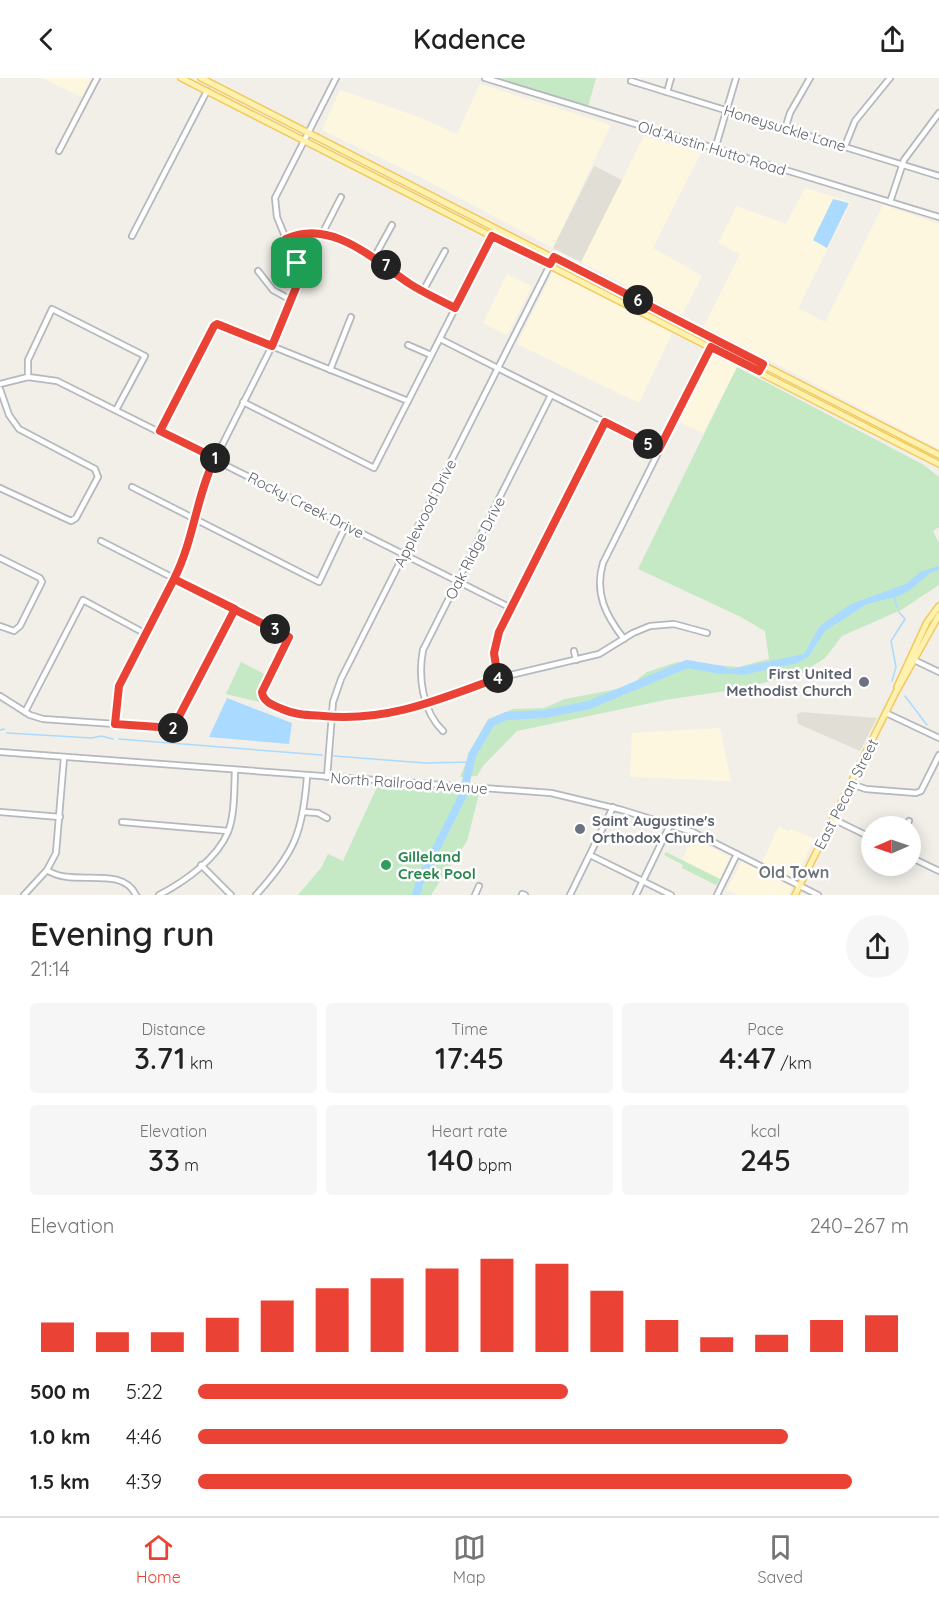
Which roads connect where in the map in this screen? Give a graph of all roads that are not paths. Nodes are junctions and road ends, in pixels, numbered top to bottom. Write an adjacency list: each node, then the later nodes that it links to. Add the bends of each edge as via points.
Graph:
1 (97, 78): 20 (street)
2 (181, 78): 11 (main road)
3 (201, 78): 16 (main road)
4 (336, 78): 16 (street)
5 (484, 78): 19 (street, Old Austin Hutto Road)
6 (671, 78): 12 (street)
7 (736, 78): 13 (street)
8 (810, 78): 15 (street)
9 (890, 78): 18 (street, via 855,120)
10 (631, 81): 12 (street, Honeysuckle Lane)
11 (207, 91): 17 (main road); 28 (street)
12 (667, 92): 13 (street, Honeysuckle Lane)
13 (726, 110): 15 (street, Honeysuckle Lane); 19 (street)
14 (939, 113): 21 (street)
15 (785, 129): 18 (street, Honeysuckle Lane)
16 (308, 132): 17 (street); 33 (main road)
17 (304, 140): 29 (main road); 30 (street, via 275,198)
18 (845, 146): 21 (street, Honeysuckle Lane)
19 (715, 148): 24 (street, Old Austin Hutto Road)
20 (59, 151)
21 (902, 164): 22 (street, Honeysuckle Lane); 24 (street)
22 (939, 176)
23 (341, 197): 27 (street)
24 (890, 202): 25 (street, Old Austin Hutto Road)
25 (939, 217)
26 (392, 225): 32 (street)
27 (322, 234): 30 (street, via 301,233); 32 (street)
28 (132, 236)
29 (492, 236): 34 (main road); 38 (street)
30 (286, 239): 37 (street, via 298,268)
31 (445, 251): 36 (street)
32 (375, 256): 36 (street)
33 (554, 257): 34 (street, Applewood Drive); 45 (main road)
34 (550, 264): 43 (main road); 46 (street, Applewood Drive)
35 (258, 271): 37 (street, via 273,290)
36 (423, 291): 38 (street)
37 (291, 300): 42 (street)
38 (455, 308): 40 (street)
39 (351, 317): 47 (street)
40 (440, 339): 44 (street); 46 (street)
41 (408, 345): 44 (street)
42 (272, 346): 47 (street); 54 (street); 57 (street, via 214,326)
43 (711, 347): 48 (main road); 58 (street)
44 (431, 355): 53 (street)
45 (763, 364): 48 (street); 59 (main road)
46 (498, 368): 52 (street); 67 (street, Applewood Drive)
47 (330, 370): 53 (street)
48 (759, 371): 61 (main road)
49 (28, 377): 50 (street, Rocky Creek Drive); 55 (street, Rocky Creek Drive, via 57,381); 55 (street, via 28,360 52,309 145,356)
50 (0, 384)
51 (0, 389): 63 (street, via 9,415 19,429 98,472 71,521)
52 (551, 395): 56 (street); 70 (street, Oak Ridge Drive)
53 (408, 401): 54 (street, via 374,468)
54 (243, 402): 60 (street)
55 (116, 410): 57 (street, Rocky Creek Drive)
56 (605, 422): 58 (street); 72 (street)
57 (160, 431): 60 (street, Rocky Creek Drive)
58 (659, 449): 78 (street, via 601,570 602,601 612,625)
59 (939, 455)
60 (215, 458): 64 (street, via 202,485); 65 (street, Rocky Creek Drive)
61 (939, 464)
62 (132, 487): 64 (street)
63 (0, 488)
64 (195, 519): 65 (street, via 319,582); 69 (street, via 187,553)
65 (346, 525): 67 (street, Rocky Creek Drive)
66 (101, 541): 69 (street)
67 (404, 554): 70 (street, Rocky Creek Drive); 89 (street, Applewood Drive, via 335,692)
68 (0, 558): 75 (street, via 42,582 20,626 14,631)
69 (174, 579): 73 (street); 77 (street)
70 (459, 581): 72 (street, Rocky Creek Drive); 86 (street, Oak Ridge Drive, via 423,650 419,675)
71 (939, 600): 74 (main road)
72 (511, 608): 83 (street, via 496,641)
73 (235, 609): 89 (street, via 289,637 263,688 266,701 287,711); 90 (street, via 175,726 171,729)
74 (938, 610): 81 (main road, East Pecan Street); 84 (main road, East Pecan Street, via 911,652)
75 (0, 626)
76 (707, 633): 78 (street, via 659,624 641,628)
77 (146, 634): 87 (street, via 82,600); 90 (street, via 119,686)
78 (624, 639): 80 (street, via 599,654)
79 (574, 651): 80 (street)
80 (576, 660): 83 (street)
81 (914, 660): 82 (street); 84 (main road, East Pecan Street)
82 (939, 672)
83 (498, 678): 86 (street)
84 (897, 692): 88 (main road, East Pecan Street)
85 (0, 696): 87 (street)
86 (428, 704): 89 (street, via 389,714); 91 (street, Oak Ridge Drive)
87 (25, 712): 90 (street, via 43,719)
88 (886, 713): 92 (street); 99 (main road, East Pecan Street)
89 (332, 717): 98 (street, Applewood Drive)
90 (115, 724)
91 (442, 731)
92 (939, 738)
93 (0, 752): 95 (street, North Railroad Avenue)
94 (939, 755): 99 (street, via 921,791 916,793)
95 (64, 757): 96 (street, North Railroad Avenue); 103 (street)
96 (236, 770): 97 (street, North Railroad Avenue); 108 (street)
97 (307, 776): 98 (street, North Railroad Avenue); 102 (street)
98 (327, 777): 100 (street, North Railroad Avenue, via 551,793)
99 (851, 784): 105 (main road, East Pecan Street)
100 (613, 807): 107 (street, North Railroad Avenue); 111 (street)
101 (0, 812): 103 (street)
102 (304, 812): 104 (street); 123 (street, via 298,837 285,861)
103 (60, 818): 114 (street, via 56,853)
104 (327, 818)
105 (833, 819): 109 (street); 118 (main road, East Pecan Street)
106 (122, 822): 108 (street)
107 (671, 824): 110 (street, North Railroad Avenue); 116 (street)
108 (228, 831): 113 (street)
109 (861, 833)
110 (737, 854): 118 (street, North Railroad Avenue); 128 (street)
111 (590, 855): 116 (street); 125 (street)
112 (921, 862): 115 (street)
113 (201, 865): 121 (street); 122 (street)
114 (47, 870): 119 (street); 120 (street, via 58,876 121,881 129,884)
115 (939, 871)
116 (643, 881): 126 (street); 127 (street)
117 (479, 886): 124 (street)
118 (800, 886): 129 (main road, East Pecan Street); 130 (street, North Railroad Avenue)
119 (24, 895)
120 (136, 895)
121 (159, 895)
122 (231, 895)
123 (256, 895)
124 (475, 895)
125 (570, 895)
126 (636, 895)
127 (671, 895)
128 (717, 895)
129 (795, 895)
130 (818, 895)

